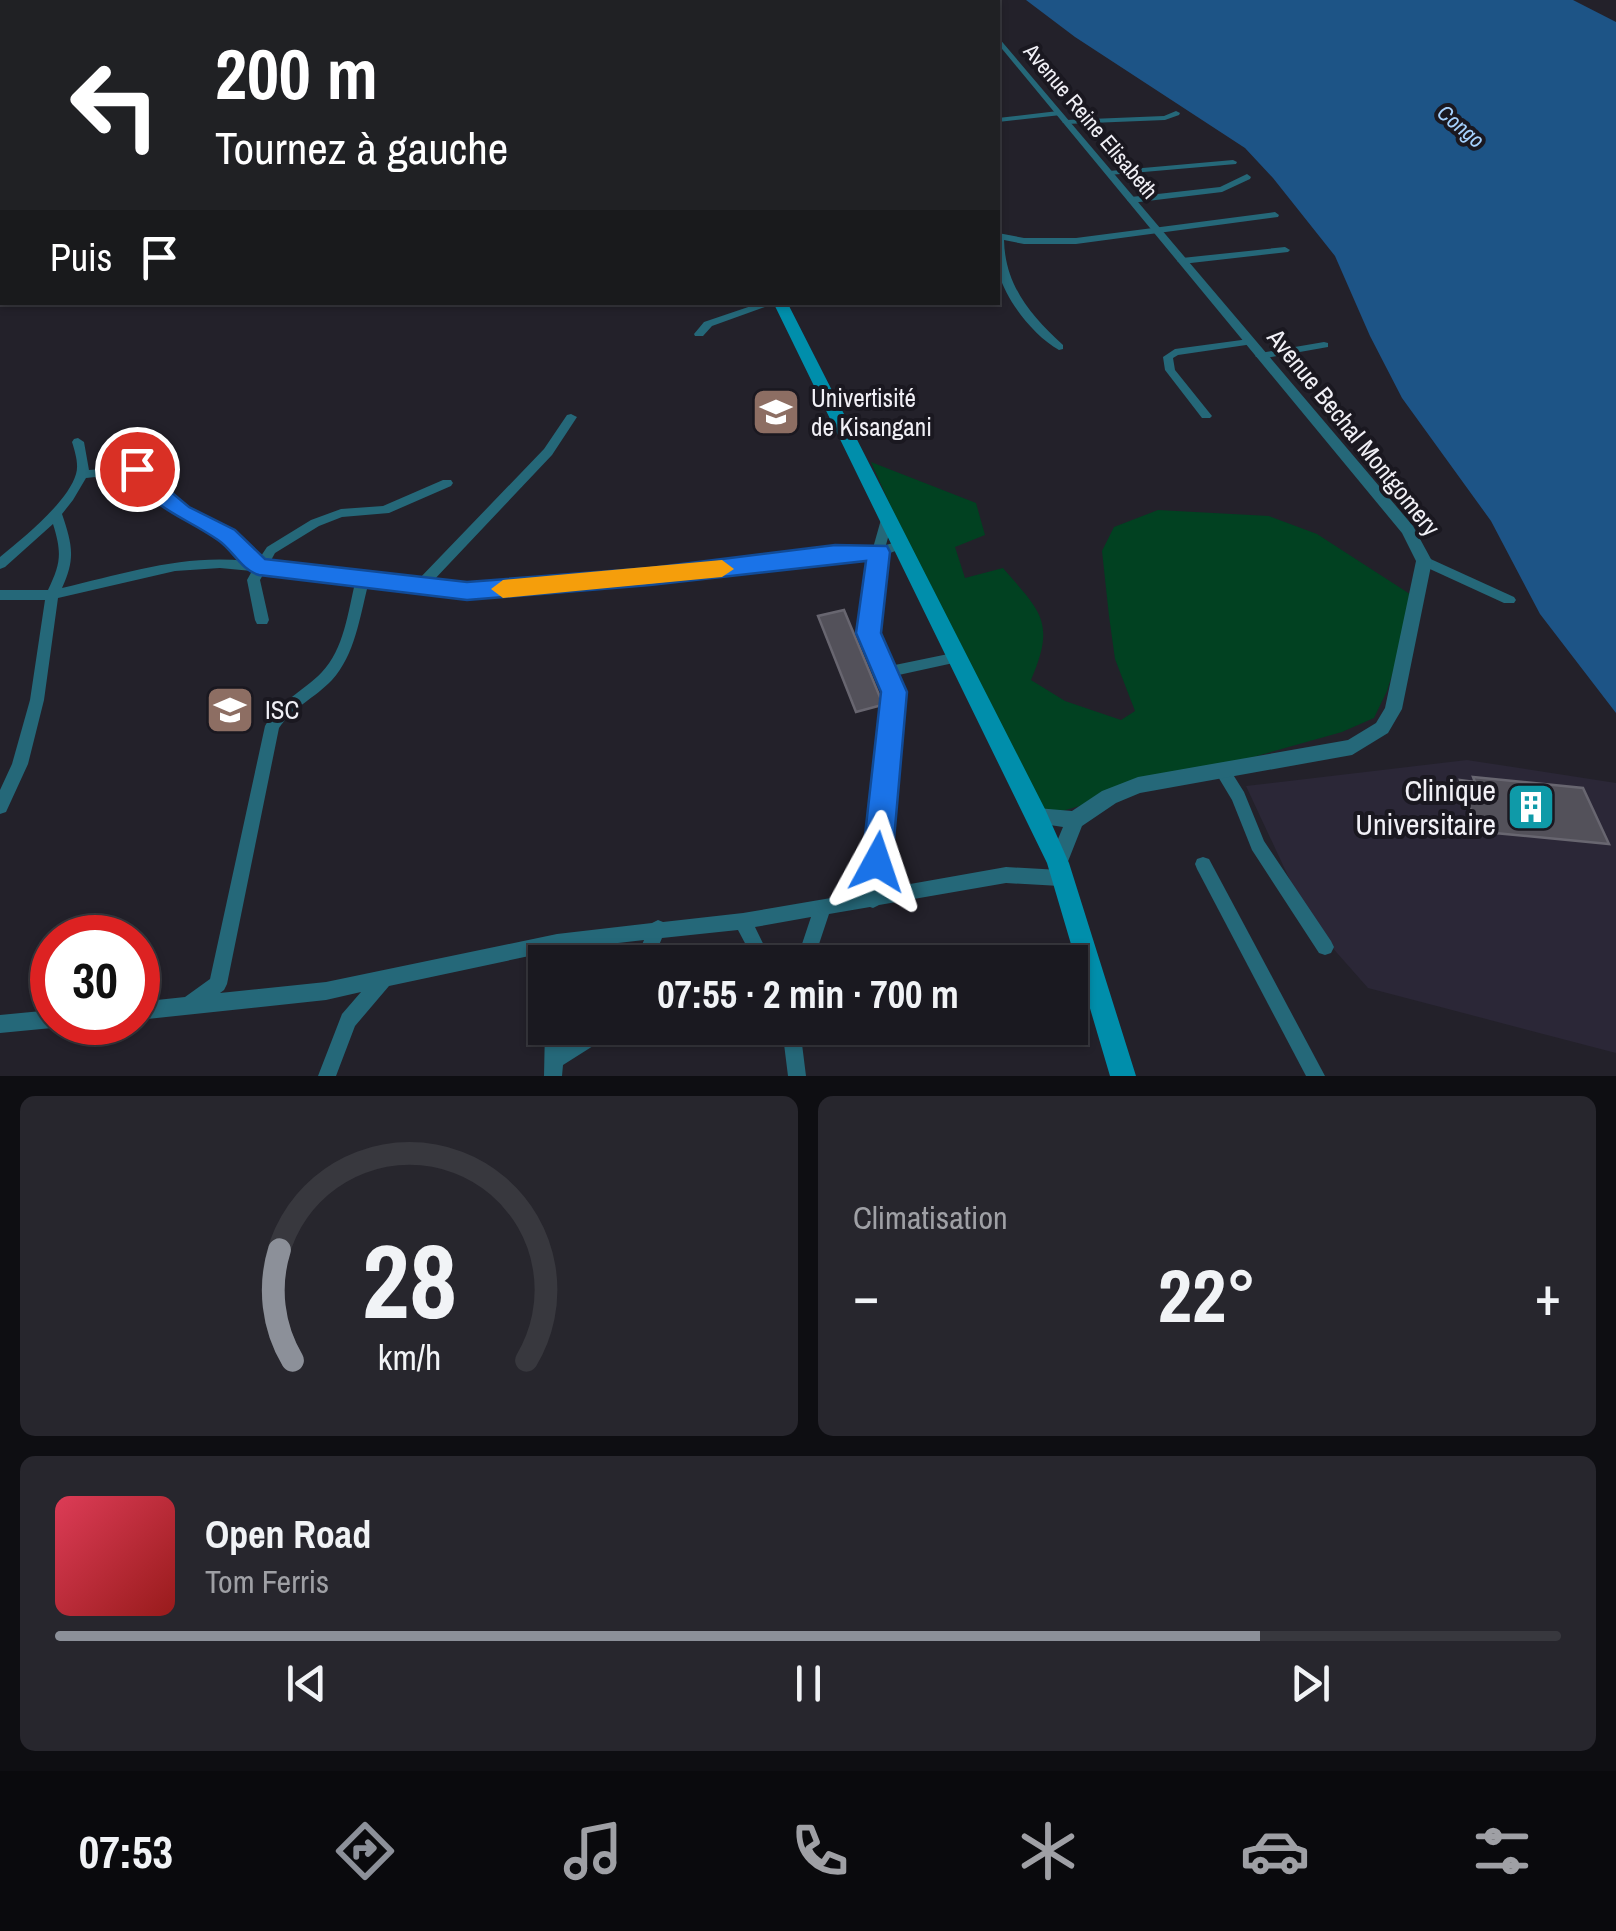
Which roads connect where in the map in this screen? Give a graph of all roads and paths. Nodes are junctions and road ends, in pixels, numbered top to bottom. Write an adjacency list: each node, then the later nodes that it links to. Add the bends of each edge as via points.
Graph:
1 (1000, 42): 2 (street, Avenue Reine Elisabeth)
2 (1058, 113): 4 (street); 5 (street, Avenue Reine Elisabeth)
3 (1176, 113): 5 (street)
4 (1000, 120)
5 (1066, 122): 7 (street, Avenue Reine Elisabeth)
6 (1233, 162): 7 (street)
7 (1109, 173): 9 (street, Avenue Reine Elisabeth)
8 (1247, 176): 9 (street, via 1222,190)
9 (1131, 200): 11 (street, Avenue Reine Elisabeth)
10 (1275, 216): 11 (street)
11 (1154, 229): 12 (street, via 1076,241); 15 (street, Avenue Bechal Montgomery)
12 (1000, 236)
13 (1285, 250): 15 (street)
14 (1000, 260): 21 (street, via 1012,295)
15 (1182, 261): 19 (street, Avenue Bechal Montgomery)
16 (768, 305): 18 (street, via 708,324)
17 (779, 305): 29 (main road)
18 (699, 334)
19 (1249, 342): 22 (street, Avenue Bechal Montgomery); 23 (street, via 1168,357 1170,370)
20 (1324, 345): 22 (street)
21 (1059, 347)
22 (1260, 356): 32 (street, Avenue Bechal Montgomery, via 1408,530)
23 (1206, 416)
24 (570, 417): 36 (street, via 548,452)
25 (78, 442): 26 (street)
26 (82, 474): 28 (street); 34 (street, via 137,469 182,512 227,535)
27 (447, 484): 34 (street, via 385,510 341,513 315,523 271,550)
28 (55, 511): 33 (street); 37 (street, via 66,568)
29 (888, 516): 30 (main road); 31 (street)
30 (902, 544): 31 (street); 41 (main road)
31 (878, 552): 36 (street, via 533,588); 42 (street, via 869,633)
32 (1424, 561): 39 (street); 43 (street, Avenue Bechal Montgomery, via 1393,709 1382,728 1339,751)
33 (0, 564)
34 (259, 567): 35 (street); 37 (street, via 175,566); 40 (street, via 253,580)
35 (363, 579): 36 (street); 60 (street, via 339,660 282,708 272,726)
36 (421, 586)
37 (52, 595): 38 (street); 44 (street, via 37,700)
38 (0, 596)
39 (1509, 600)
40 (262, 620)
41 (958, 657): 42 (street); 45 (main road)
42 (888, 672): 49 (street, via 894,692)
43 (1222, 770): 46 (street, Avenue Bechal Montgomery, via 1138,785); 58 (street, via 1258,845)
44 (0, 808)
45 (1037, 816): 46 (street); 48 (main road)
46 (1075, 820): 48 (street)
47 (1203, 864): 72 (street)
48 (1059, 871): 49 (street); 71 (main road)
49 (874, 900): 50 (street)
50 (822, 908): 51 (street); 57 (street)
51 (743, 920): 52 (street); 56 (street)
52 (658, 928): 53 (street); 55 (street)
53 (557, 942): 54 (street); 59 (street)
54 (557, 945)
55 (651, 945)
56 (756, 945)
57 (810, 945)
58 (1325, 947)
59 (384, 980): 61 (street); 69 (street, via 348,1020)
60 (218, 984): 61 (street); 62 (street)
61 (248, 999): 62 (street)
62 (186, 1006): 63 (street)
63 (160, 1009)
64 (30, 1021): 65 (street)
65 (0, 1024)
66 (583, 1045): 68 (street)
67 (792, 1045): 70 (street)
68 (553, 1068)
69 (327, 1076)
70 (797, 1076)
71 (1122, 1076)
72 (1316, 1076)

